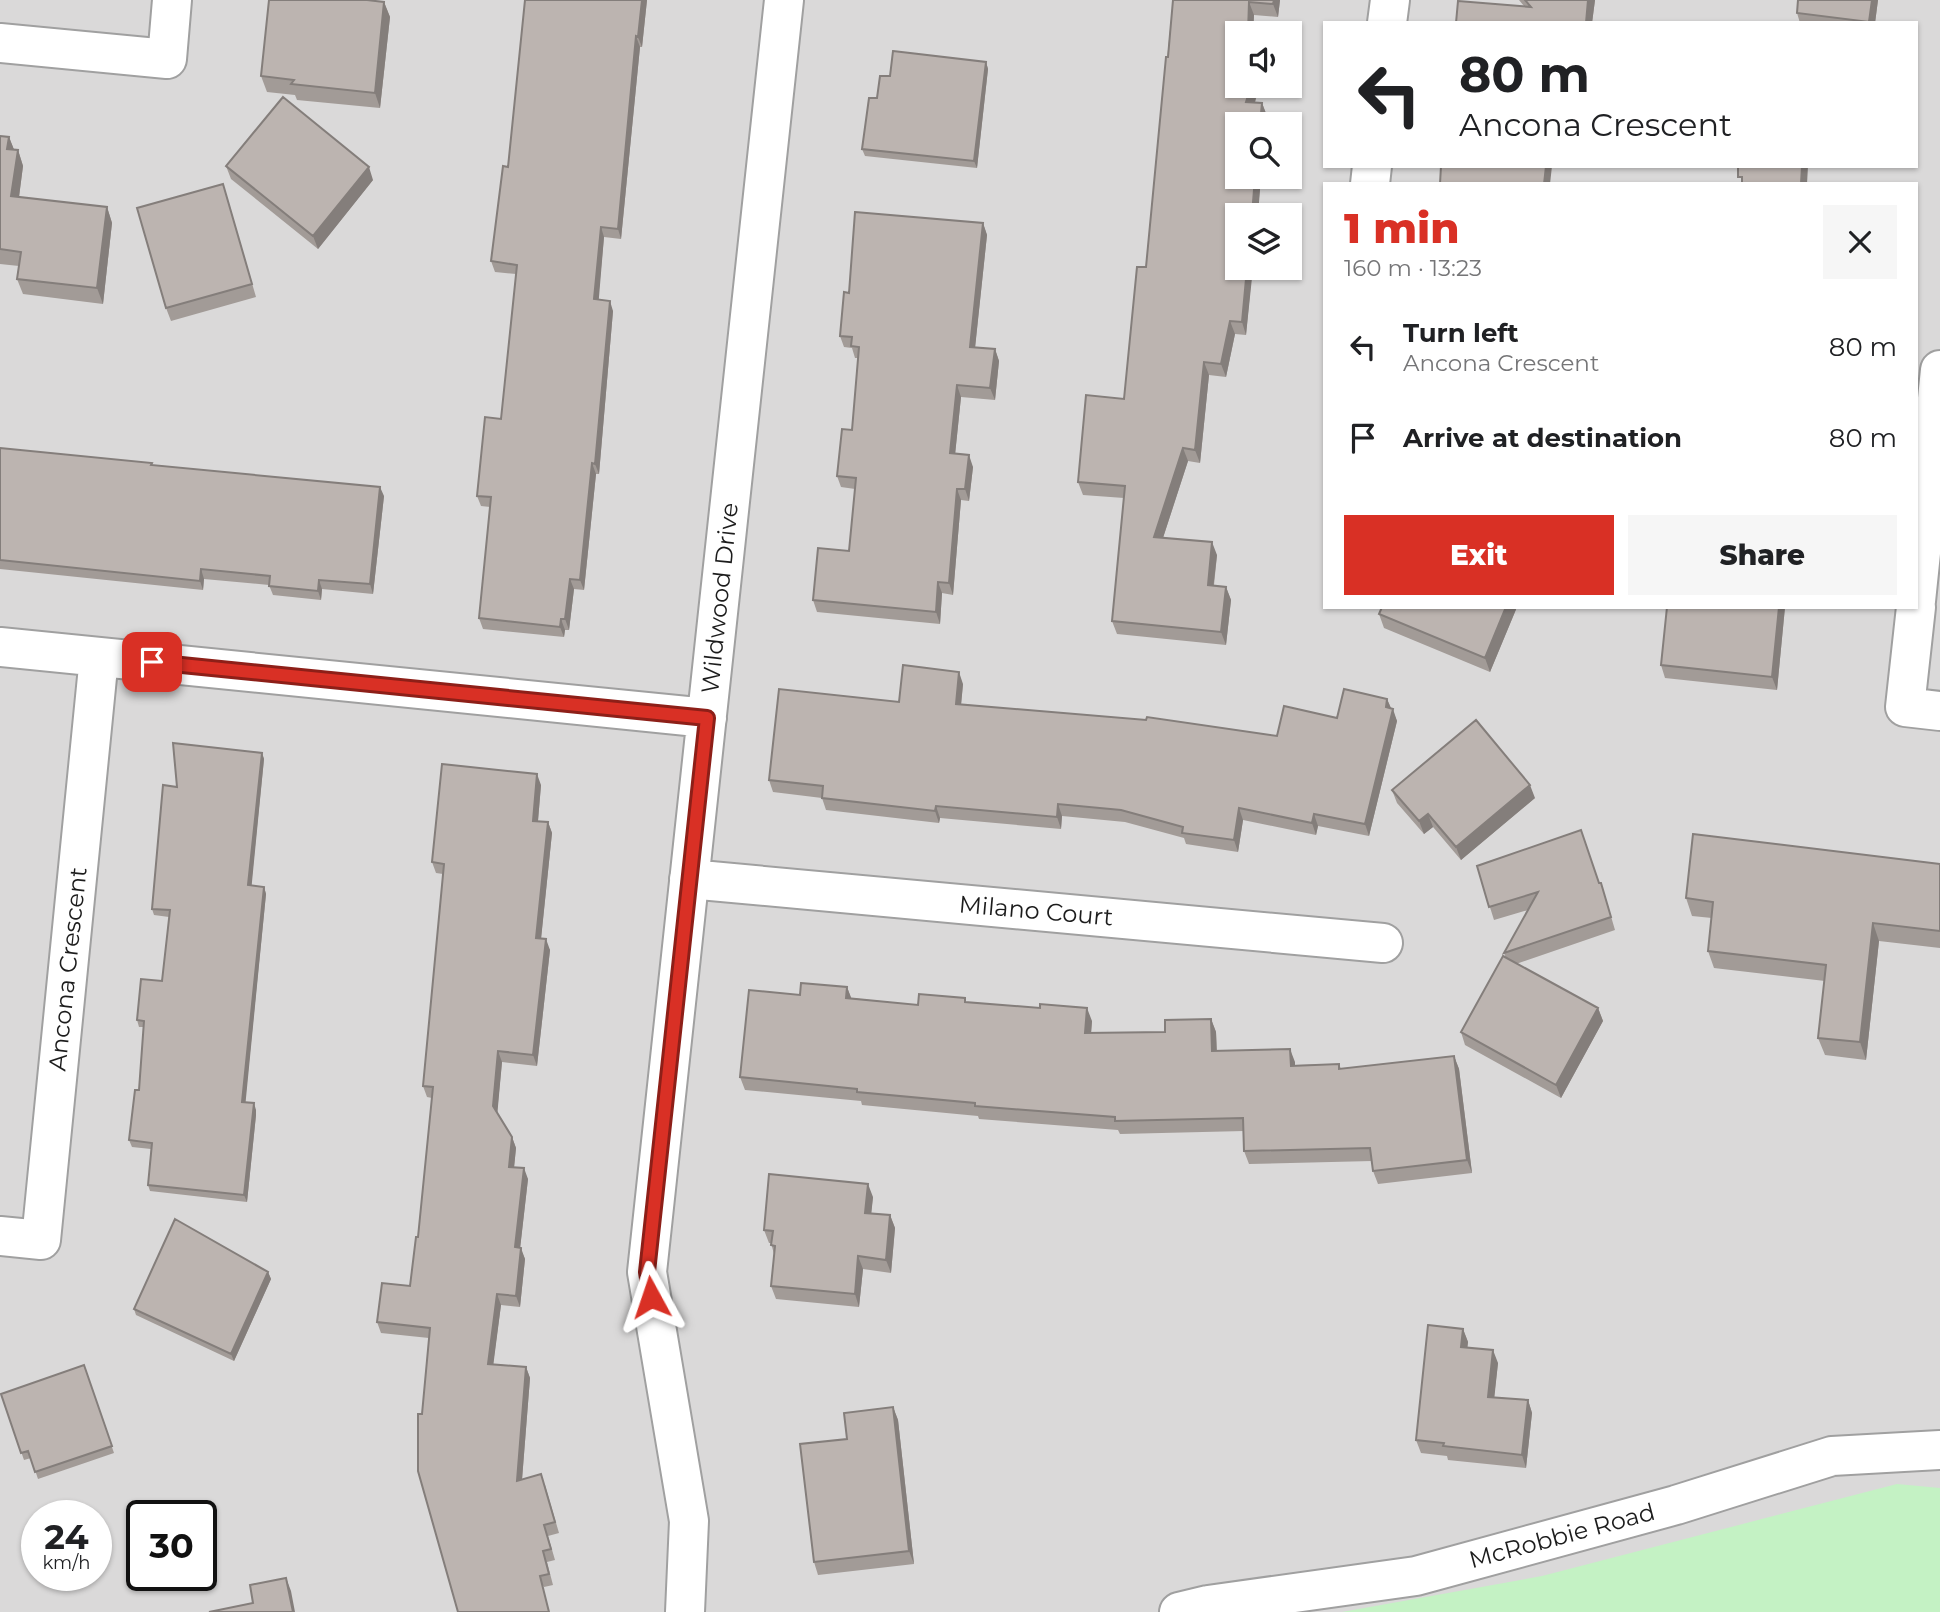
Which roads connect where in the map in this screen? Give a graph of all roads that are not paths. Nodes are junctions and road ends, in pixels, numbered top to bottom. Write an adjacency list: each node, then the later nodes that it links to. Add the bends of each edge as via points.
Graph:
1 (172, 0): 5 (street, via 167,60)
2 (784, 0): 12 (street, Wildwood Drive)
3 (1390, 0): 4 (street)
4 (1387, 21)
5 (0, 43)
6 (1940, 370): 7 (street)
7 (1918, 582)
8 (1916, 609): 11 (street, via 1905,707)
9 (0, 647): 10 (street)
10 (99, 657): 12 (street); 15 (street, Ancona Crescent, via 41,1240)
11 (1940, 710)
12 (707, 718): 13 (street, Wildwood Drive)
13 (689, 879): 14 (street, Milano Court); 17 (street, Wildwood Drive, via 647,1272 689,1521)
14 (1382, 943)
15 (0, 1236)
16 (1940, 1450): 18 (street, McRobbie Road, via 1832,1456 1676,1506 1416,1576)
17 (685, 1612)
18 (1180, 1612)

